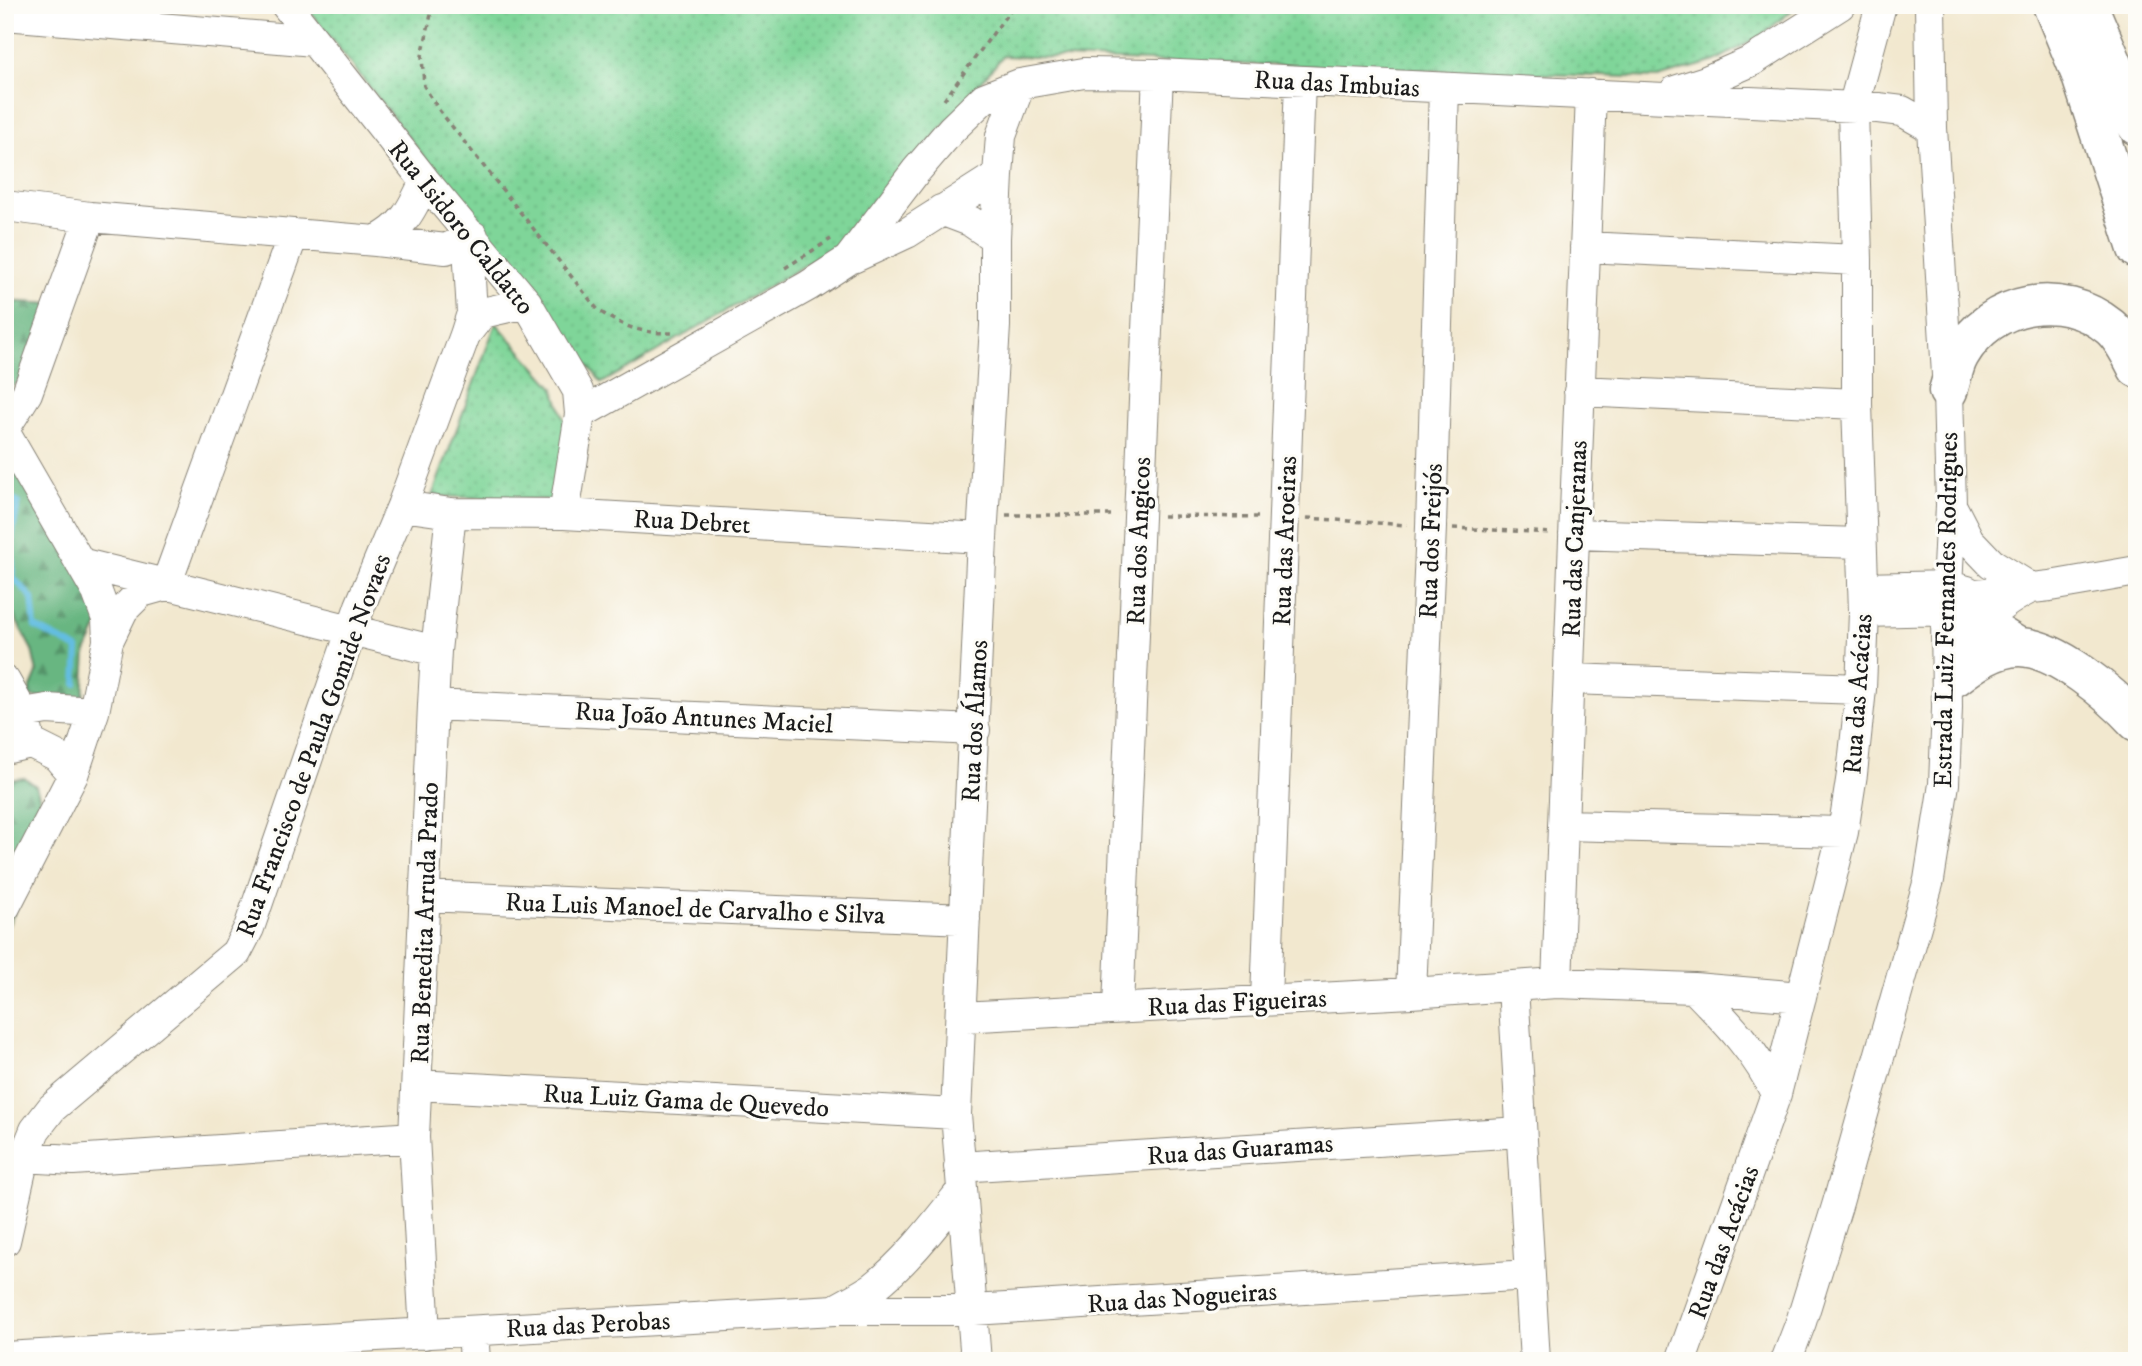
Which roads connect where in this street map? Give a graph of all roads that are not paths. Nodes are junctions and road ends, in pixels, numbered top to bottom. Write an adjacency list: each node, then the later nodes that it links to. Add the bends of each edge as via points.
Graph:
1 (286, 5): 8 (street, Rua Isidoro Caldatto)
2 (1840, 5): 14 (street, Rua das Imbuias, via 1752,61)
3 (1881, 5): 15 (street, Rua das Acácias)
4 (1930, 5): 17 (street, Estrada Luiz Fernandes Rodrigues)
5 (2052, 5): 29 (highway, via 2080,73)
6 (2088, 5): 16 (highway)
7 (5, 15): 8 (street)
8 (314, 41): 19 (street, Rua Isidoro Caldatto)
9 (1158, 74): 10 (street, Rua das Imbuias); 11 (street, Rua das Imbuias, via 1084,73); 77 (street, Rua dos Angicos)
10 (1300, 82): 12 (street, Rua das Imbuias); 76 (street, Rua das Aroeiras)
11 (1020, 84): 18 (street, Rua dos Álamos, via 1001,136); 28 (street, Rua das Imbuias, via 984,98)
12 (1444, 88): 13 (street, Rua das Imbuias); 74 (street, Rua dos Freijós)
13 (1591, 94): 14 (street, Rua das Imbuias); 27 (street, Rua das Canjeranas)
14 (1654, 97): 15 (street, Rua das Imbuias)
15 (1853, 108): 17 (street, Rua das Imbuias, via 1902,111); 30 (street, Rua das Acácias)
16 (2137, 126)
17 (1932, 128): 35 (street, Estrada Luiz Fernandes Rodrigues)
18 (998, 175): 21 (street); 25 (street, Rua dos Álamos)
19 (425, 181): 24 (street, Rua Isidoro Caldatto); 26 (street, via 410,214 393,232)
20 (5, 206): 22 (street)
21 (941, 210): 25 (street, via 970,221); 28 (street, via 907,233)
22 (90, 217): 23 (street); 38 (street, via 27,393)
23 (293, 235): 26 (street); 48 (street)
24 (473, 236): 26 (street, via 446,249); 31 (street, Rua Isidoro Caldatto); 32 (street, Rua Francisco de Paula Gomide Novaes, via 469,263 472,313)
25 (995, 238): 44 (street, Rua dos Álamos, via 995,326)
26 (376, 241)
27 (1585, 247): 30 (street); 34 (street, Rua das Canjeranas)
28 (840, 249): 37 (street, via 808,286)
29 (2137, 249)
30 (1857, 260): 36 (street, Rua das Acácias)
31 (527, 303): 32 (street, Rua Francisco de Paula Gomide Novaes, via 482,313); 37 (street, Rua Isidoro Caldatto, via 578,391)
32 (465, 335): 40 (street, Rua Francisco de Paula Gomide Novaes)
33 (2137, 368): 35 (highway, via 2112,328 2090,314 2046,303 2020,306 1995,317 1973,337 1960,356)
34 (1579, 391): 36 (street); 43 (street, Rua das Canjeranas)
35 (1948, 391): 39 (street, Estrada Luiz Fernandes Rodrigues)
36 (1857, 404): 45 (street, Rua das Acácias)
37 (580, 414): 42 (street, Rua Isidoro Caldatto)
38 (5, 430): 46 (street)
39 (1951, 505): 49 (street, via 1976,548); 51 (street, Estrada Luiz Fernandes Rodrigues)
40 (401, 506): 41 (street, Rua Debret); 52 (street, Rua Francisco de Paula Gomide Novaes)
41 (452, 513): 42 (street, Rua Debret); 55 (street, Rua Benedita Arruda Prado)
42 (565, 514): 44 (street, Rua Debret)
43 (1574, 534): 45 (street); 56 (street, Rua das Canjeranas)
44 (982, 538): 63 (street, Rua dos Álamos)
45 (1860, 543): 50 (street, Rua das Acácias)
46 (80, 563): 48 (street); 53 (street, via 107,619)
47 (2137, 571): 49 (street)
48 (166, 585): 52 (street); 53 (street, via 141,592 122,610)
49 (2031, 588): 51 (street, via 2004,602)
50 (1863, 600): 51 (street); 58 (street, Rua das Acácias)
51 (1963, 603): 54 (highway); 59 (street, via 1970,641)
52 (353, 631): 55 (street); 84 (street, Rua Francisco de Paula Gomide Novaes, via 249,928 236,953 52,1108 35,1130)
53 (108, 641): 61 (street)
54 (2018, 647): 59 (highway, via 1981,659); 62 (highway, via 2058,659)
55 (436, 651): 60 (street, Rua Benedita Arruda Prado)
56 (1570, 679): 58 (street); 66 (street, Rua das Canjeranas)
57 (5, 681): 64 (street)
58 (1861, 689): 67 (street, Rua das Acácias)
59 (1951, 692): 97 (street, Estrada Luiz Fernandes Rodrigues, via 1944,784 1929,880 1837,1206)
60 (433, 705): 63 (street, Rua João Antunes Maciel); 68 (street, Rua Benedita Arruda Prado)
61 (94, 712): 64 (street, via 47,709); 65 (street)
62 (2137, 722)
63 (975, 730): 70 (street, Rua dos Álamos)
64 (16, 735): 65 (street, via 57,756)
65 (73, 775): 69 (street)
66 (1563, 825): 67 (street); 71 (street, Rua das Canjeranas)
67 (1843, 832): 75 (street, Rua das Acácias)
68 (425, 896): 70 (street, Rua Luis Manoel de Carvalho e Silva); 79 (street, Rua Benedita Arruda Prado)
69 (5, 907)
70 (965, 919): 78 (street, Rua dos Álamos)
71 (1557, 983): 72 (street, Rua das Figueiras); 73 (street, Rua das Figueiras)
72 (1513, 986): 74 (street, Rua das Figueiras); 82 (street)
73 (1694, 988): 75 (street, Rua das Figueiras); 80 (street, via 1743,1040 1765,1069)
74 (1412, 993): 76 (street, Rua das Figueiras)
75 (1801, 997): 80 (street, Rua das Acácias)
76 (1266, 1000): 77 (street, Rua das Figueiras)
77 (1118, 1007): 78 (street, Rua das Figueiras)
78 (961, 1017): 81 (street, Rua dos Álamos)
79 (417, 1085): 81 (street, Rua Luiz Gama de Quevedo); 83 (street, Rua Benedita Arruda Prado)
80 (1776, 1094): 96 (street, Rua das Acácias)
81 (956, 1115): 85 (street, Rua dos Álamos)
82 (1521, 1132): 85 (street, Rua das Guaramas); 87 (street)
83 (414, 1137): 84 (street, via 72,1160); 91 (street, Rua Benedita Arruda Prado)
84 (24, 1157): 86 (street, Rua Francisco de Paula Gomide Novaes)
85 (960, 1178): 88 (street, via 928,1233 894,1269); 89 (street, Rua dos Álamos)
86 (5, 1241)
87 (1529, 1275): 89 (street, Rua das Nogueiras); 95 (street)
88 (835, 1310): 89 (street, Rua das Nogueiras); 90 (street, Rua das Perobas)
89 (973, 1310): 94 (street, Rua dos Álamos)
90 (473, 1331): 91 (street, Rua das Perobas); 93 (street)
91 (425, 1334): 92 (street, Rua das Perobas)
92 (5, 1357)
93 (475, 1361)
94 (976, 1361)
95 (1535, 1361)
96 (1681, 1361)
97 (1786, 1361)

